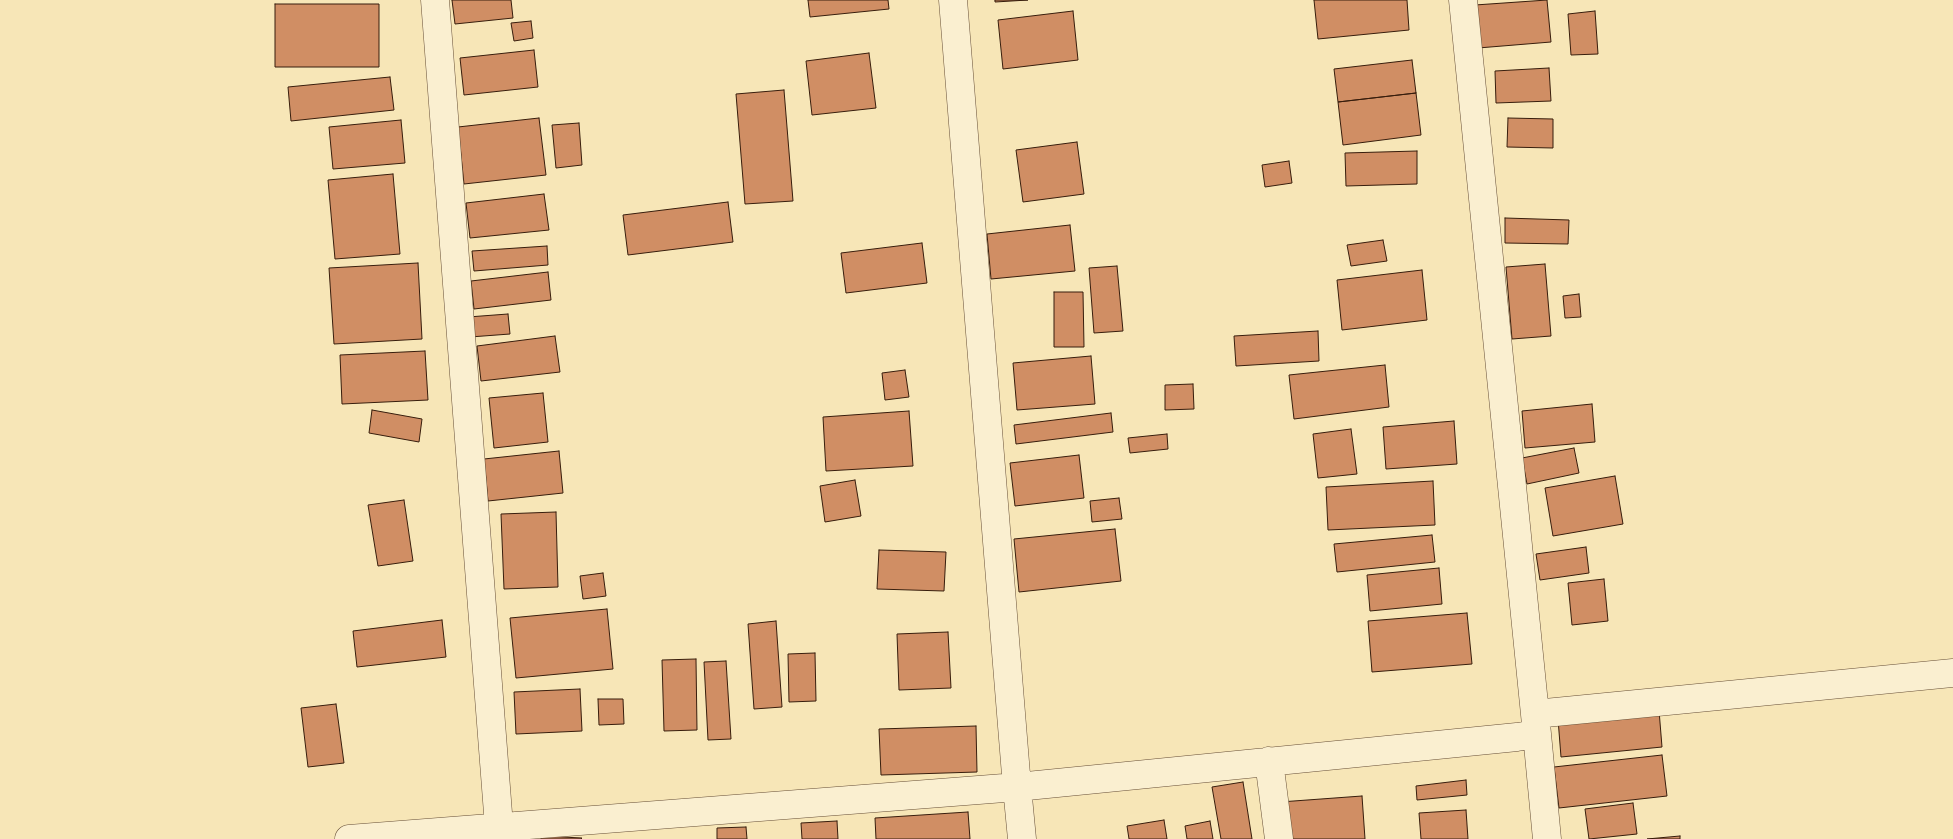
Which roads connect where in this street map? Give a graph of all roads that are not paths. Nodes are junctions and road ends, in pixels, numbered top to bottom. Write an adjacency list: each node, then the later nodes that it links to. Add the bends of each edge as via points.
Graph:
1 (435, 0): 8 (street)
2 (953, 0): 7 (street)
3 (1463, 0): 5 (street)
4 (1953, 673): 5 (street)
5 (1536, 724): 6 (street, via 1517,737); 12 (street)
6 (1269, 761): 7 (street); 11 (street)
7 (1017, 787): 8 (street); 10 (street)
8 (500, 833): 9 (street)
9 (349, 839)
10 (1022, 839)
11 (1280, 839)
12 (1547, 839)

